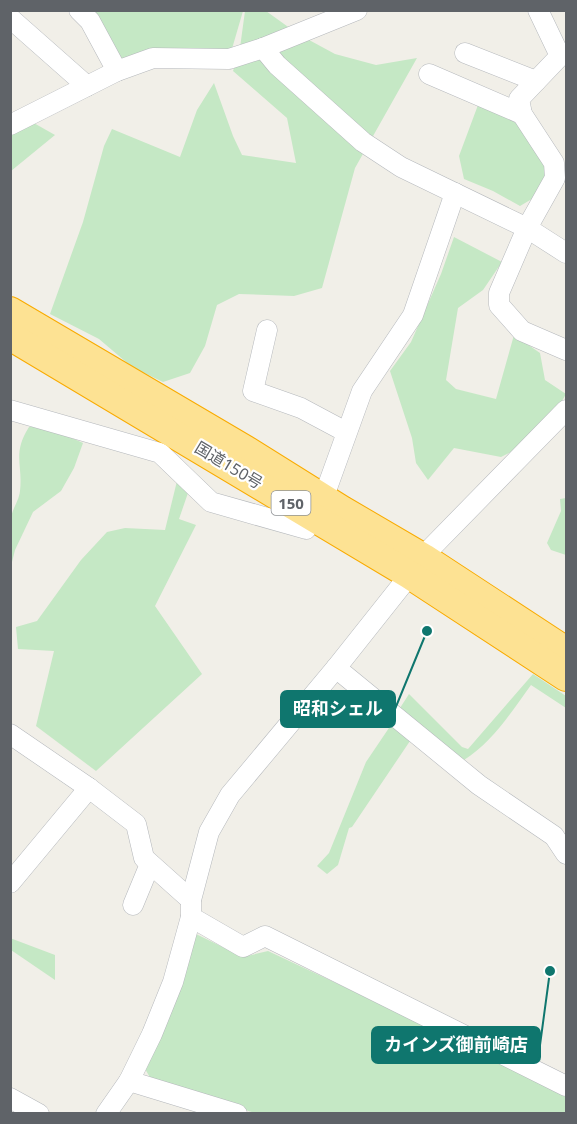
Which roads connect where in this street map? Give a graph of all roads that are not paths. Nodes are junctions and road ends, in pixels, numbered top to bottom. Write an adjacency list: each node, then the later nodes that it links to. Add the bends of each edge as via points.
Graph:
1 (79, 10): 7 (street, via 90,21)
2 (357, 10): 5 (street)
3 (538, 10): 9 (street, via 560,57)
4 (10, 18): 10 (street)
5 (263, 48): 7 (street, via 229,59 153,58); 13 (street, via 363,142 401,167)
6 (465, 53): 9 (street)
7 (117, 71): 10 (street)
8 (429, 74): 11 (street)
9 (536, 81): 11 (street, via 519,99)
10 (87, 86): 12 (street)
11 (522, 114): 14 (street, via 554,162 555,178)
12 (10, 125)
13 (455, 193): 14 (street); 22 (street, via 413,315 362,391)
14 (527, 228): 15 (street); 19 (street, via 499,292 499,305 522,331)
15 (567, 253)
16 (10, 311): 23 (highway, 国道150号 / 150, via 216,432)
17 (267, 330): 22 (street, via 253,391 301,408)
18 (10, 336): 23 (highway, 国道150号 / 150)
19 (567, 350)
20 (10, 410): 23 (street, via 160,453 211,502 306,529)
21 (567, 410): 24 (street, via 462,515)
22 (346, 432): 23 (street)
23 (319, 508): 24 (highway, 国道150号 / 150)
24 (417, 567): 25 (highway, 国道150号 / 150); 26 (street); 27 (highway, 国道150号 / 150)
25 (567, 651)
26 (336, 668): 30 (street, via 479,785 554,836); 34 (street, via 230,795 209,831)
27 (567, 677)
28 (10, 734): 29 (street)
29 (89, 788): 31 (street, via 136,824 144,858); 32 (street)
30 (567, 854)
31 (150, 864): 33 (street); 34 (street)
32 (10, 883)
33 (133, 905)
34 (191, 909): 35 (street, via 173,982); 36 (street, via 243,946 265,936)
35 (129, 1081): 39 (street); 40 (street)
36 (567, 1086)
37 (10, 1098): 38 (street)
38 (39, 1113)
39 (106, 1113)
40 (237, 1113)

